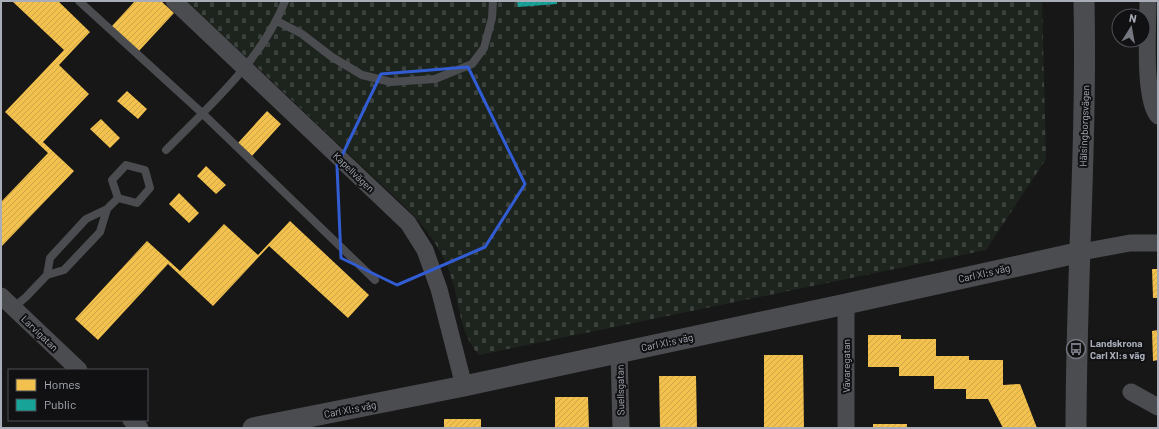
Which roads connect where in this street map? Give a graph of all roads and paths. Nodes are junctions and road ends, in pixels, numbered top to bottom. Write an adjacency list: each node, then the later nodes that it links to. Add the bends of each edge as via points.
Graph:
1 (79, 1): 9 (lane)
2 (174, 1): 8 (street, Kapellvägen)
3 (285, 1): 7 (lane)
4 (493, 1): 7 (lane, via 492,18 484,48 472,64 435,79 391,82 362,75 302,34)
5 (1084, 1): 15 (street, Hälsingborgsvägen, via 1086,68)
6 (1148, 1): 10 (street, via 1149,93 1153,111)
7 (277, 21): 8 (lane)
8 (244, 68): 9 (lane); 23 (street, Kapellvägen, via 408,223 425,250 439,289)
9 (202, 113): 11 (lane); 17 (lane)
10 (1158, 116)
11 (166, 150)
12 (118, 198): 12 (lane, via 137,203 150,188 145,170 126,165 112,180); 13 (lane)
13 (107, 209): 16 (lane, via 86,219 65,241 50,258); 16 (lane, via 100,232 64,270)
14 (1158, 243): 15 (street, via 1130,243)
15 (1081, 252): 19 (street, Carl XI:s väg); 31 (street, Hälsingborgsvägen, via 1077,320)
16 (47, 275): 20 (lane)
17 (376, 280)
18 (1, 296): 20 (street, Larvigatan)
19 (846, 304): 21 (street, Carl XI:s väg); 30 (street, Vävaregatan)
20 (13, 308): 22 (street, Larvigatan)
21 (619, 352): 23 (street, Carl XI:s väg); 29 (street, Suellsgatan)
22 (77, 369)
23 (464, 386): 27 (street, Carl XI:s väg)
24 (1131, 392): 25 (street)
25 (1158, 407)
26 (132, 421): 28 (street)
27 (265, 427)
28 (140, 428)
29 (621, 428)
30 (846, 428)
31 (1076, 428)

